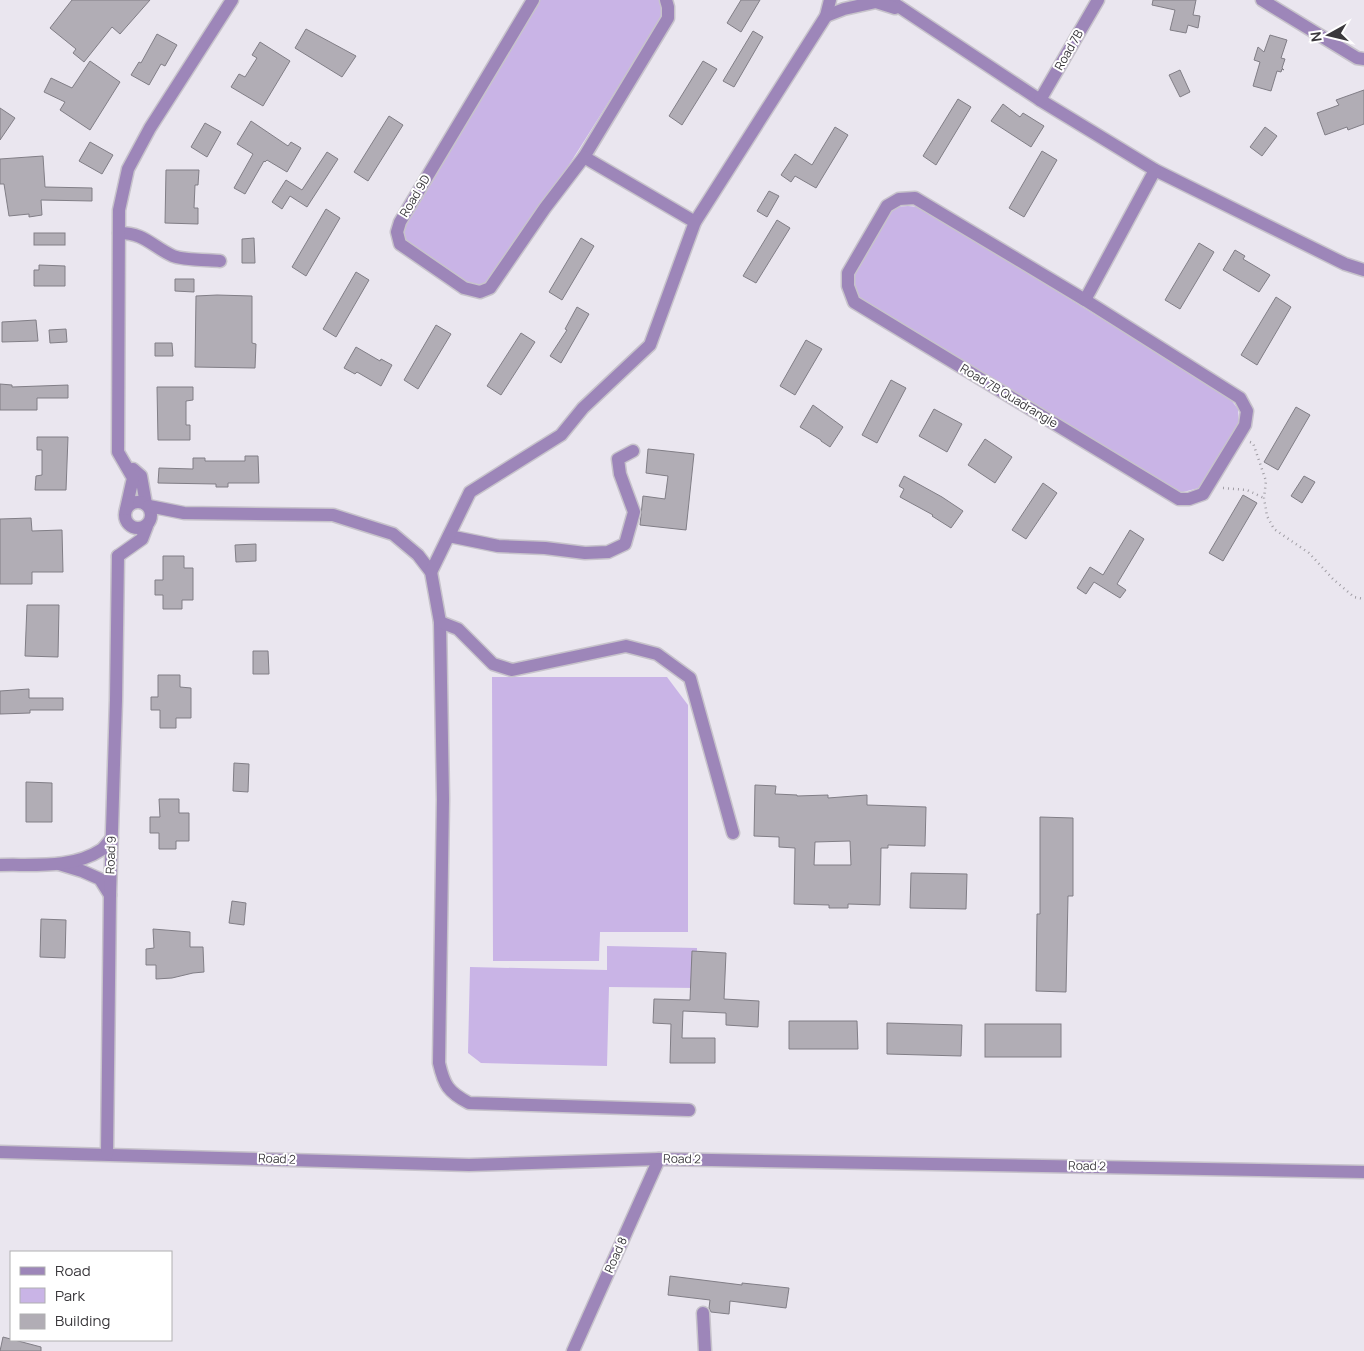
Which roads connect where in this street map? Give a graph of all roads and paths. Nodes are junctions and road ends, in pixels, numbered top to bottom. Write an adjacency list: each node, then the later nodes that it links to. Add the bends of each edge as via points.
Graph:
1 (232, 0): 15 (street, via 150,128 128,169 119,210)
2 (533, 0): 12 (street, Road 9D, via 400,222 397,232 400,244 464,288 480,292 490,288)
3 (666, 0): 12 (street, Road 9D, via 668,18)
4 (830, 0): 9 (street)
5 (889, 0): 8 (street)
6 (1098, 0): 11 (street, Road 7B)
7 (1262, 0): 10 (street, via 1357,58)
8 (904, 12): 9 (street, via 876,2); 11 (street)
9 (826, 16): 14 (street)
10 (1364, 59)
11 (1040, 100): 13 (street)
12 (584, 157): 14 (street)
13 (1155, 170): 17 (street, via 1345,264); 18 (street)
14 (695, 222): 28 (street, via 650,345 583,408 561,436 470,492)
15 (119, 233): 16 (street, via 144,238 174,257); 21 (street)
16 (220, 261)
17 (1364, 270)
18 (1085, 300): 19 (street, Road 7B Quadrangle, via 1240,398 1247,411 1245,425); 22 (street, Road 7B Quadrangle, via 915,198 899,199 887,206 848,273 848,286 854,302 1179,499 1203,494)
19 (1239, 435): 22 (street, Road 7B Quadrangle); 23 (path, via 1253,444 1266,480)
20 (633, 451): 28 (street, via 618,459 634,512 625,544 608,552 498,546)
21 (118, 452): 24 (street, via 140,476); 26 (street, via 133,478)
22 (1208, 486): 23 (path, via 1247,490)
23 (1264, 498): 31 (path, via 1267,516 1274,529 1309,554 1354,597)
24 (148, 505): 25 (street); 26 (street, via 141,501 130,504); 27 (street, via 152,514)
25 (184, 513): 27 (street); 30 (street, via 333,515 393,534 418,555)
26 (126, 515): 27 (street, via 135,528); 29 (street, via 132,541)
27 (148, 524): 29 (street, via 142,539)
28 (449, 536): 30 (street)
29 (118, 556): 34 (street, Road 9)
30 (431, 572): 32 (street)
31 (1364, 600)
32 (440, 622): 33 (street, via 458,629 493,664 512,670 626,646 657,654 690,678); 38 (street, via 443,799 439,1063 443,1079 454,1095 469,1102)
33 (733, 832)
34 (112, 838): 35 (street, via 101,849 85,857); 37 (street, Road 9)
35 (59, 864): 36 (street); 37 (street, via 100,879)
36 (0, 865)
37 (110, 896): 40 (street, Road 9)
38 (690, 1110)
39 (0, 1152): 40 (street, Road 2)
40 (107, 1154): 41 (street, Road 2, via 469,1165)
41 (659, 1159): 42 (street, Road 2); 44 (street, Road 8)
42 (1364, 1172)
43 (703, 1313): 45 (street)
44 (573, 1351)
45 (705, 1351)

